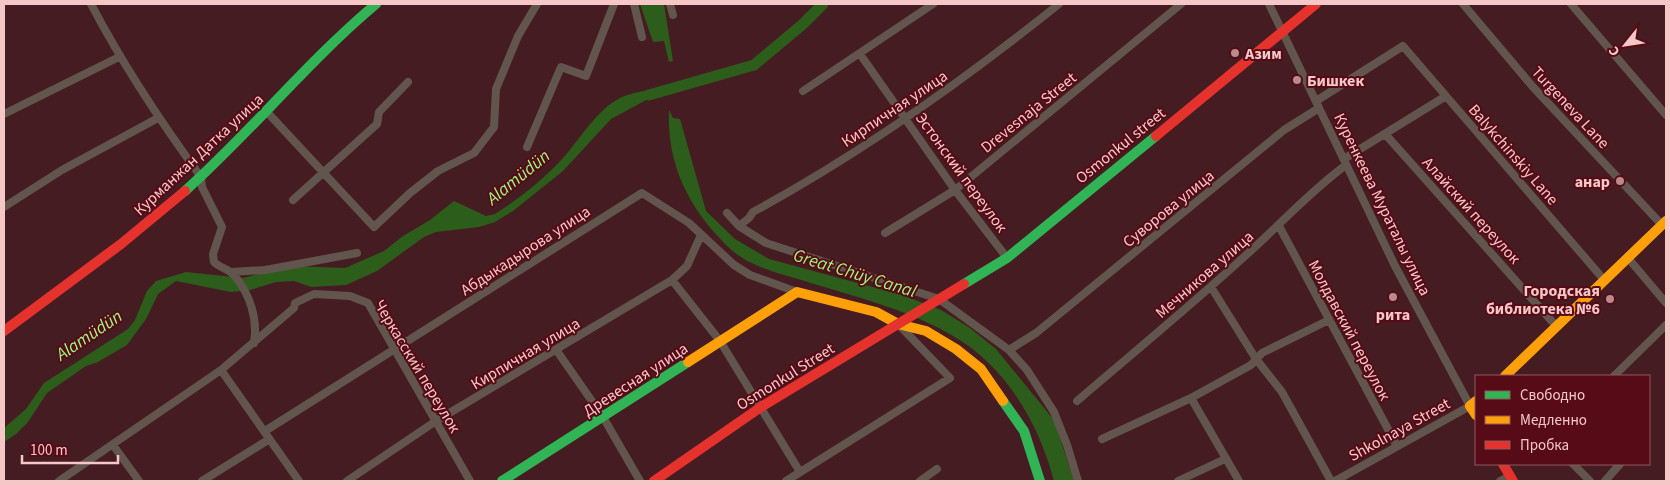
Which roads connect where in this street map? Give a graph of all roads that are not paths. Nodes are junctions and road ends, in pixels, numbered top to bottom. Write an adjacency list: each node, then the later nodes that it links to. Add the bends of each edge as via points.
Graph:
1 (91, 4): 19 (street)
2 (376, 4): 24 (street, Курманжан Датка улица, via 337,39)
3 (537, 4): 32 (street, via 518,36 496,89 494,127 474,153 438,171 374,227)
4 (614, 4): 30 (street, via 586,76 561,67)
5 (634, 4): 16 (street)
6 (670, 4): 14 (street)
7 (933, 4): 18 (street)
8 (1059, 4): 28 (street, Кирпичная улица, via 990,59)
9 (1181, 4): 34 (street, Drevesnaja Street)
10 (1269, 4): 15 (street, Куренкеева Мураталы улица)
11 (1316, 4): 15 (street, Osmonkul street)
12 (1463, 4): 38 (street, Turgeneva Lane, via 1533,87)
13 (1571, 4): 26 (street)
14 (673, 16)
15 (1281, 33): 23 (street, Куренкеева Мураталы улица); 44 (street, Osmonkul street)
16 (642, 37)
17 (1403, 46): 22 (street, Balykchinskiy Lane); 23 (street, Суворова улица)
18 (860, 54): 21 (street); 28 (street, Эстонский переулок)
19 (119, 56): 25 (street); 27 (street)
20 (408, 82): 32 (street, via 378,112 377,124)
21 (803, 92)
22 (1446, 96): 29 (street, Мечникова улица); 48 (street, Balykchinskiy Lane)
23 (1318, 104): 31 (street, Куренкеева Мураталы улица); 61 (street, Суворова улица, via 1036,333)
24 (267, 112): 32 (street); 33 (street, Курманжан Датка улица)
25 (4, 114)
26 (1666, 114)
27 (158, 118): 33 (street); 36 (street, via 62,170)
28 (906, 119): 34 (street, Эстонский переулок); 39 (street, Кирпичная улица, via 805,184 753,212)
29 (1386, 135): 31 (street, Мечникова улица); 56 (street, Алайский переулок)
30 (527, 147)
31 (1345, 162): 40 (street, Мечникова улица); 70 (street, Куренкеева Мураталы улица, via 1395,266)
32 (323, 173): 35 (street)
33 (201, 177): 46 (street, via 202,187 222,227 213,254 214,262); 57 (street, Курманжан Датка улица, via 140,229)
34 (955, 190): 41 (street, Drevesnaja Street); 44 (street, Эстонский переулок)
35 (292, 200)
36 (4, 207)
37 (727, 212): 39 (street)
38 (1664, 223): 45 (street)
39 (739, 226): 51 (street, via 766,243)
40 (1279, 226): 49 (street, Мечникова улица); 53 (street, Молдавский переулок)
41 (885, 234)
42 (701, 235): 47 (street, Кирпичная улица, via 687,266); 50 (street, Абдыкадырова улица, via 750,275); 60 (street, Абдыкадырова улица, via 689,223 642,193)
43 (357, 253): 46 (street)
44 (1007, 258): 51 (street, Osmonkul street)
45 (1628, 258): 48 (street); 52 (street)
46 (233, 274): 59 (street, via 246,293 255,318)
47 (672, 280): 58 (street); 62 (street, Кирпичная улица)
48 (1605, 281): 56 (street)
49 (1211, 287): 63 (street); 68 (street, Мечникова улица)
50 (797, 292): 54 (street, via 876,312); 58 (street, Древесная улица)
51 (938, 300): 54 (street, Osmonkul Street); 61 (street)
52 (1666, 303)
53 (1330, 320): 63 (street, via 1262,353); 77 (street, Молдавский переулок)
54 (901, 322): 69 (street, Osmonkul Street); 83 (street, via 950,378); 96 (street, via 956,349 981,369 1024,431)
55 (1666, 325): 66 (street)
56 (1558, 326): 65 (street)
57 (4, 331)
58 (720, 341): 69 (street); 71 (street, Древесная улица)
59 (254, 343): 60 (street, Черкасский переулок, via 295,304 314,294 350,296 368,303); 64 (street)
60 (394, 349): 72 (street, Черкасский переулок); 73 (street, Абдыкадырова улица)
61 (1009, 350): 97 (street, via 1027,370 1054,412)
62 (557, 351): 71 (street); 72 (street, Кирпичная улица)
63 (1256, 359): 67 (street, via 1251,365); 100 (street, via 1282,392)
64 (221, 370): 73 (street); 76 (street)
65 (1506, 375)
66 (1615, 375)
67 (1191, 398): 74 (street); 78 (street)
68 (1078, 401)
69 (761, 407): 83 (street); 93 (street, Osmonkul Street)
70 (1474, 407): 77 (street, Shkolnaya Street)
71 (603, 418): 91 (street, Древесная улица); 92 (street)
72 (436, 421): 89 (street, Кирпичная улица); 90 (street, Черкасский переулок)
73 (265, 431): 75 (street)
74 (1102, 439)
75 (268, 440): 87 (street); 88 (street)
76 (113, 445): 85 (street); 86 (street)
77 (1397, 446): 100 (street, Shkolnaya Street)
78 (1225, 459): 98 (street); 99 (street)
79 (1505, 465): 84 (street)
80 (1574, 465): 102 (street)
81 (1619, 465): 103 (street)
82 (937, 469): 95 (street)
83 (800, 472): 94 (street)
84 (1512, 479): 101 (street)
85 (59, 481)
86 (139, 481)
87 (202, 481)
88 (299, 481)
89 (348, 481)
90 (470, 481)
91 (502, 481)
92 (640, 481)
93 (654, 481)
94 (786, 481)
95 (920, 481)
96 (1038, 481)
97 (1078, 481)
98 (1178, 481)
99 (1239, 481)
100 (1333, 481)
101 (1500, 481)
102 (1590, 481)
103 (1605, 481)

